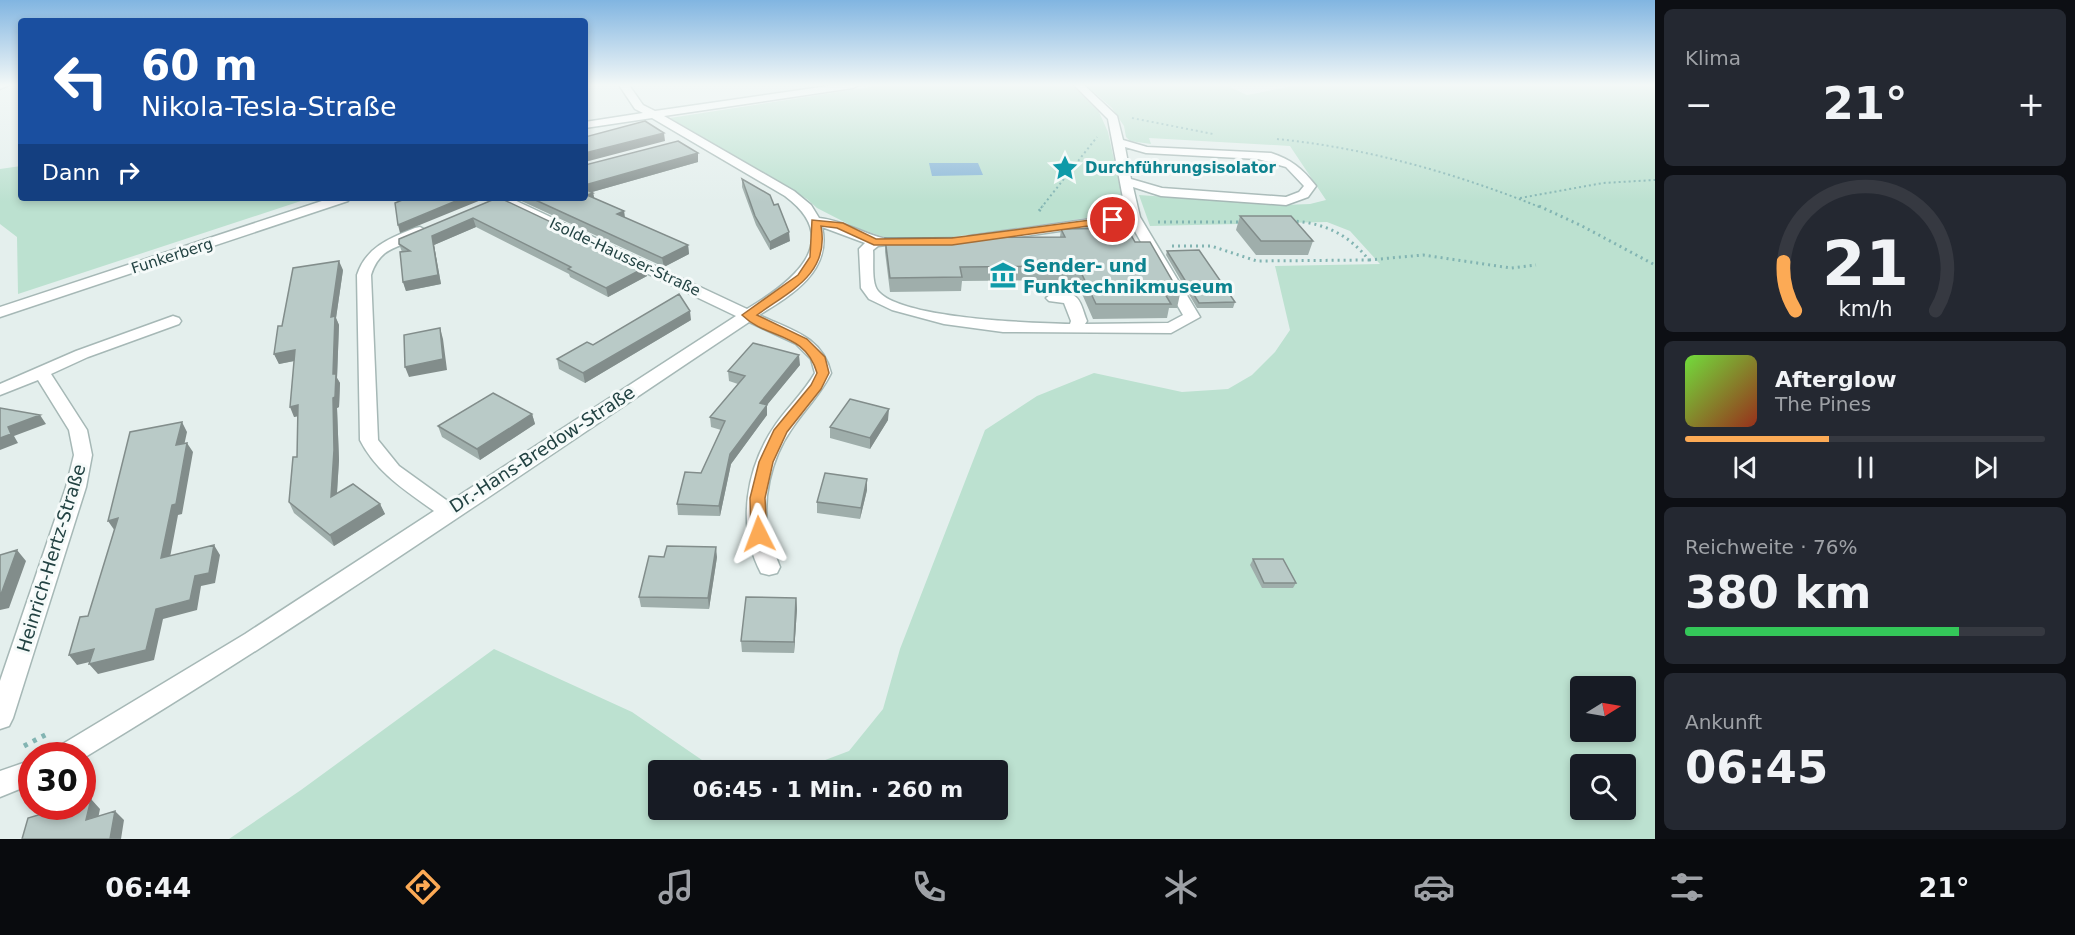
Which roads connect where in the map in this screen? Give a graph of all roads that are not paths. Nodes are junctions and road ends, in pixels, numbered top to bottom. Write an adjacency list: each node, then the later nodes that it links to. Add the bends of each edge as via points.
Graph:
1 (669, 124): 3 (street)
2 (1115, 124): 5 (street)
3 (694, 139): 4 (street); 14 (street, via 800,201)
4 (680, 142)
5 (1119, 142): 6 (street); 10 (street)
6 (1146, 150): 7 (street); 9 (street)
7 (1261, 156): 8 (street); 10 (street, via 1290,164 1310,186 1308,191 1286,201 1161,192)
8 (1292, 158)
9 (1151, 166)
10 (1126, 181): 13 (street)
11 (335, 201): 20 (street, Funkerberg)
12 (501, 201): 21 (street, Isolde-Hausser-Straße)
13 (1133, 217): 18 (street); 23 (street, via 1192,317 1171,328)
14 (815, 222): 16 (street, via 839,225); 21 (street, Dr.-Hans-Bredow-Straße, via 816,257 802,278)
15 (436, 225): 26 (street, via 383,248 366,265 369,440 383,462)
16 (874, 242): 17 (street); 23 (street, via 866,249 868,288 874,296 897,307 944,320)
17 (896, 242)
18 (952, 242)
19 (1054, 298): 23 (street, via 1070,298 1079,321)
20 (0, 312)
21 (748, 315): 26 (street, Dr.-Hans-Bredow-Straße); 27 (street, Isolde-Hausser-Straße, via 802,341 822,364 823,373 781,430 766,462 757,498 759,534)
22 (174, 321): 24 (street)
23 (1075, 329)
24 (41, 371): 25 (street); 28 (street, Heinrich-Hertz-Straße, via 78,430 82,455 76,487)
25 (0, 390)
26 (448, 511): 29 (street, Dr.-Hans-Bredow-Straße, via 244,646)
27 (769, 567)
28 (0, 718)
29 (88, 742)
30 (18, 777): 31 (street)
31 (0, 784)

